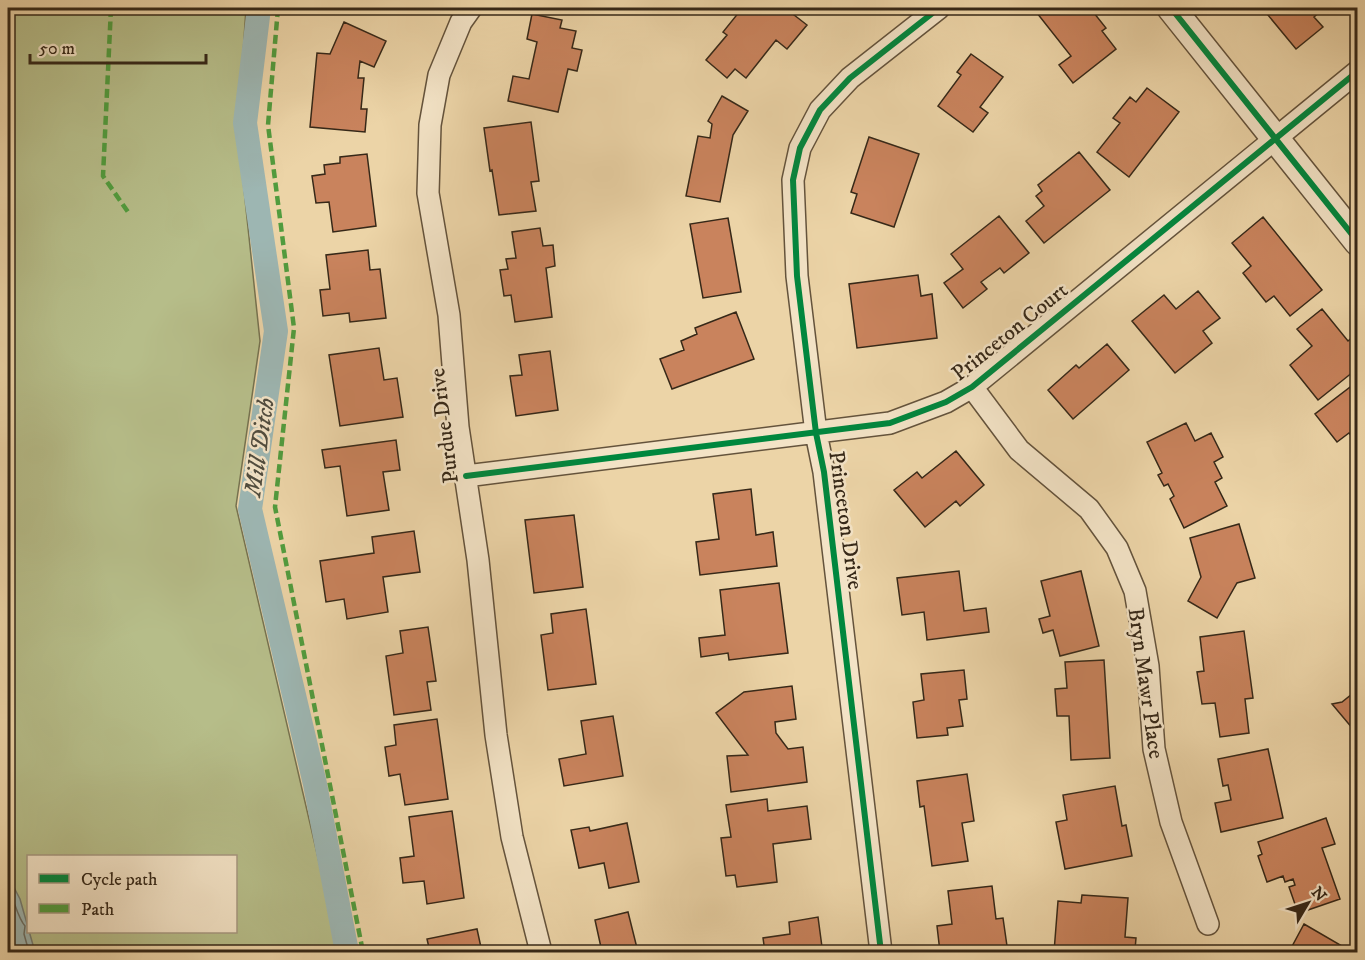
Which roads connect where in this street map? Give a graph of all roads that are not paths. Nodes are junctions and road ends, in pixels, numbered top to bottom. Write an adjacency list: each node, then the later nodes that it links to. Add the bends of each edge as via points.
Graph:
1 (471, 8): 9 (street, Purdue Drive, via 439,75 430,125 428,193 449,315)
2 (939, 8): 8 (street, Princeton Drive, via 850,78 820,110 800,148 793,180 797,276)
3 (1171, 8): 5 (street)
4 (1358, 71): 5 (street, Princeton Court)
5 (1275, 137): 6 (street); 7 (street, Princeton Court)
6 (1358, 242)
7 (972, 387): 8 (street, Princeton Court, via 946,402 891,423); 10 (street, Bryn Mawr Place, via 1019,450 1089,509 1117,548 1135,591 1148,666 1155,749 1171,822)
8 (816, 433): 9 (street, Princeton Court); 12 (street, Princeton Drive, via 824,472)
9 (466, 476): 11 (street, Purdue Drive, via 512,837)
10 (1208, 924)
11 (541, 952)
12 (881, 952)

